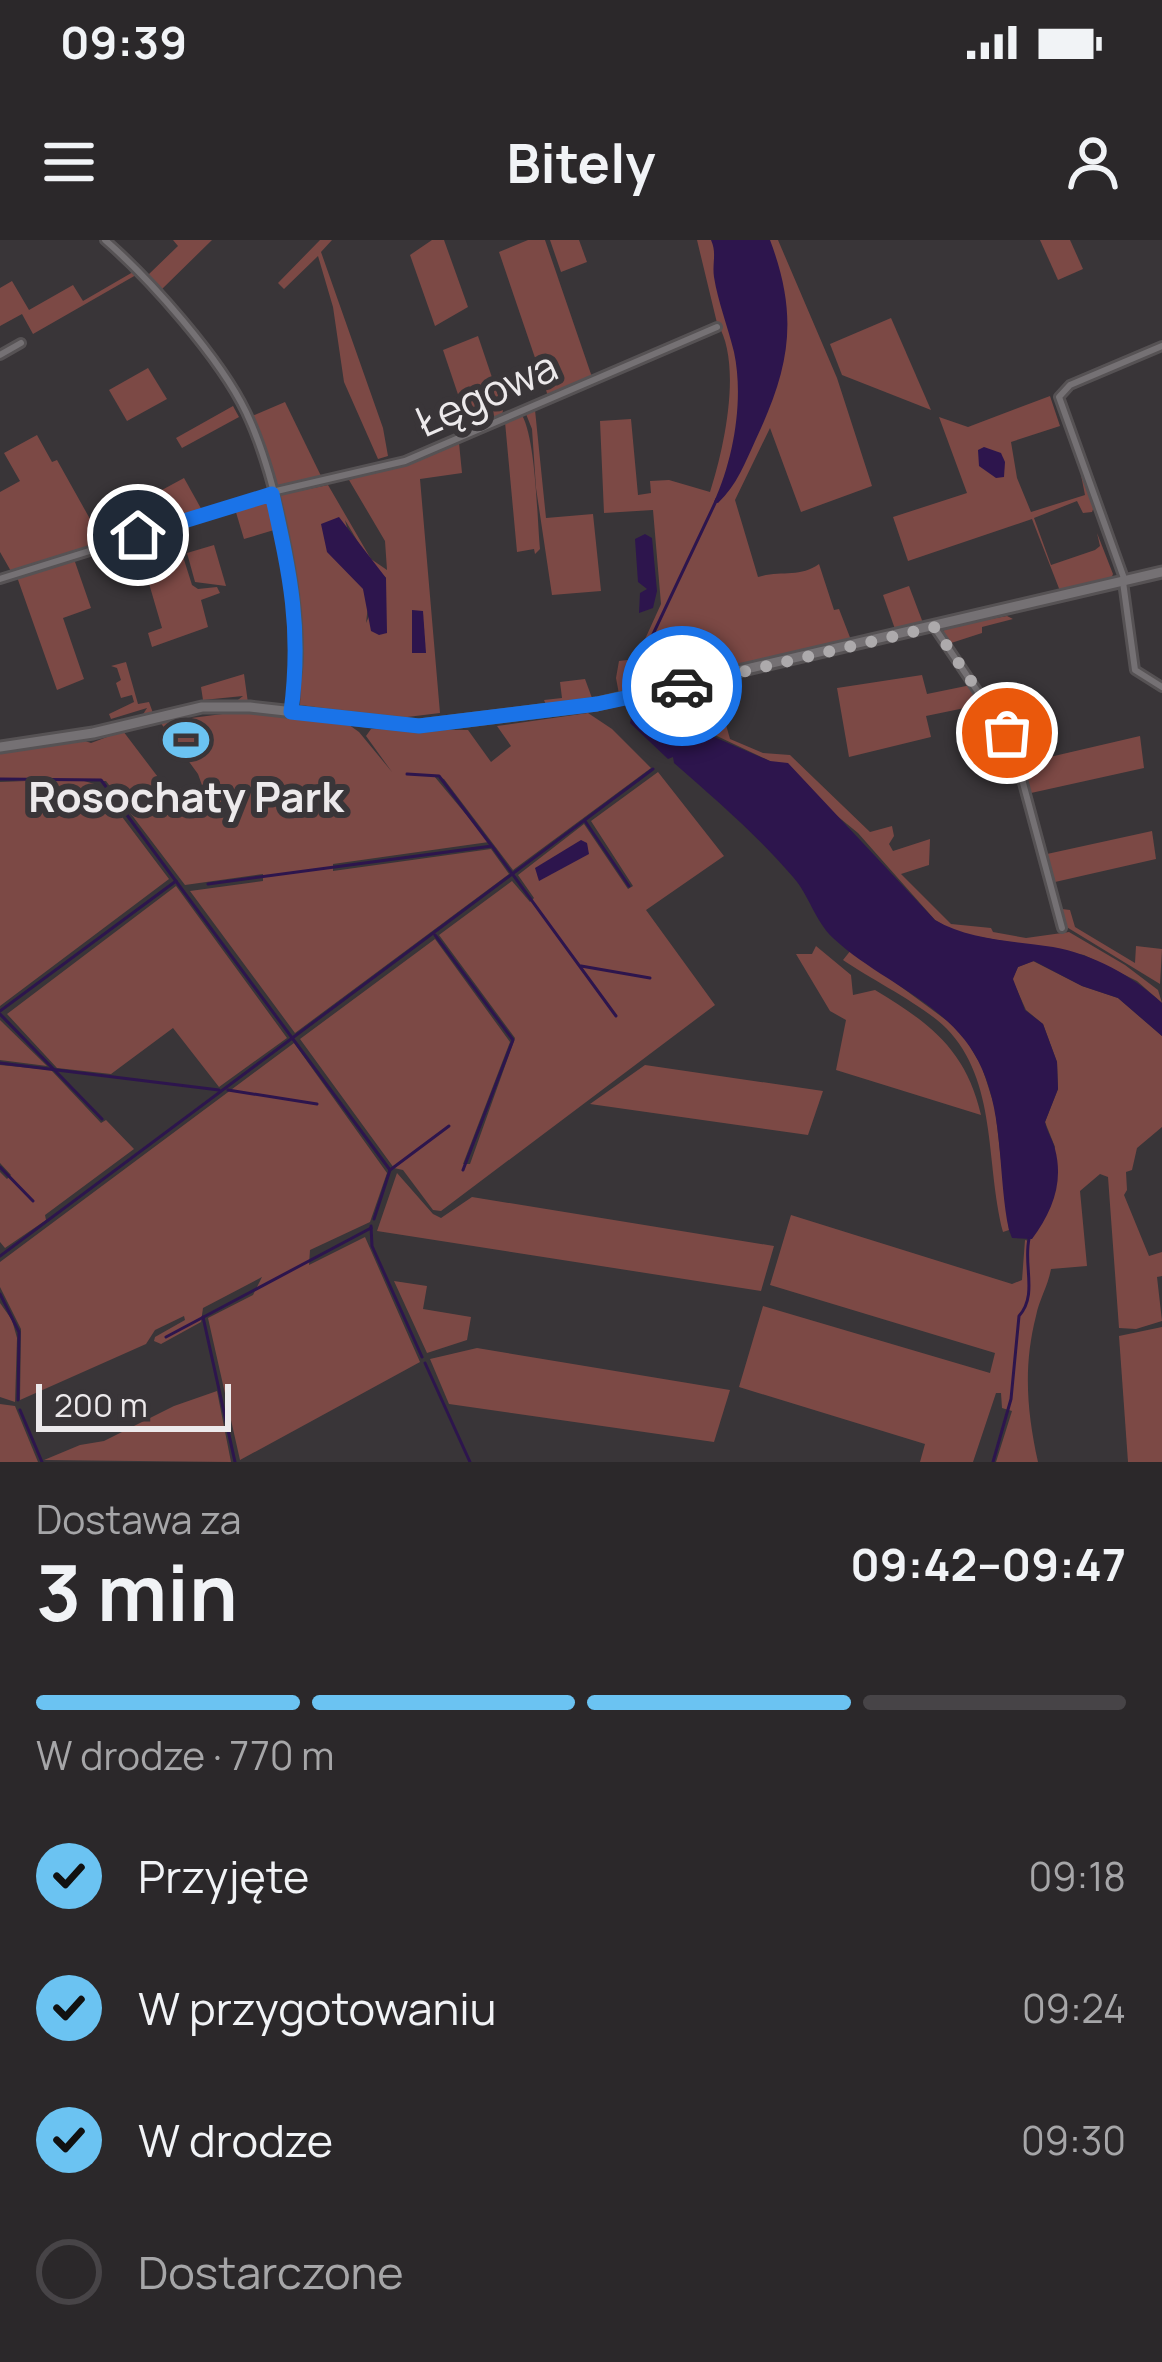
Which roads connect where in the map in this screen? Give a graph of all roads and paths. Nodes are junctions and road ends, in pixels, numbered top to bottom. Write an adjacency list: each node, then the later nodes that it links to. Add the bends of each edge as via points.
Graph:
1 (105, 240): 6 (street, via 161,294 231,388)
2 (717, 327): 6 (street, Łęgowa, via 405,461)
3 (21, 343): 5 (street)
4 (1162, 346): 9 (street, via 1059,397)
5 (0, 355)
6 (272, 493): 8 (street, Łęgowa); 12 (street, via 298,650)
7 (1162, 572): 9 (street)
8 (0, 579)
9 (1124, 581): 10 (street); 11 (street, via 1135,670)
10 (934, 627): 12 (street, via 631,698 419,726); 14 (street, via 1012,742)
11 (1162, 687)
12 (291, 712): 13 (street, via 195,708)
13 (0, 747)
14 (1062, 928)

